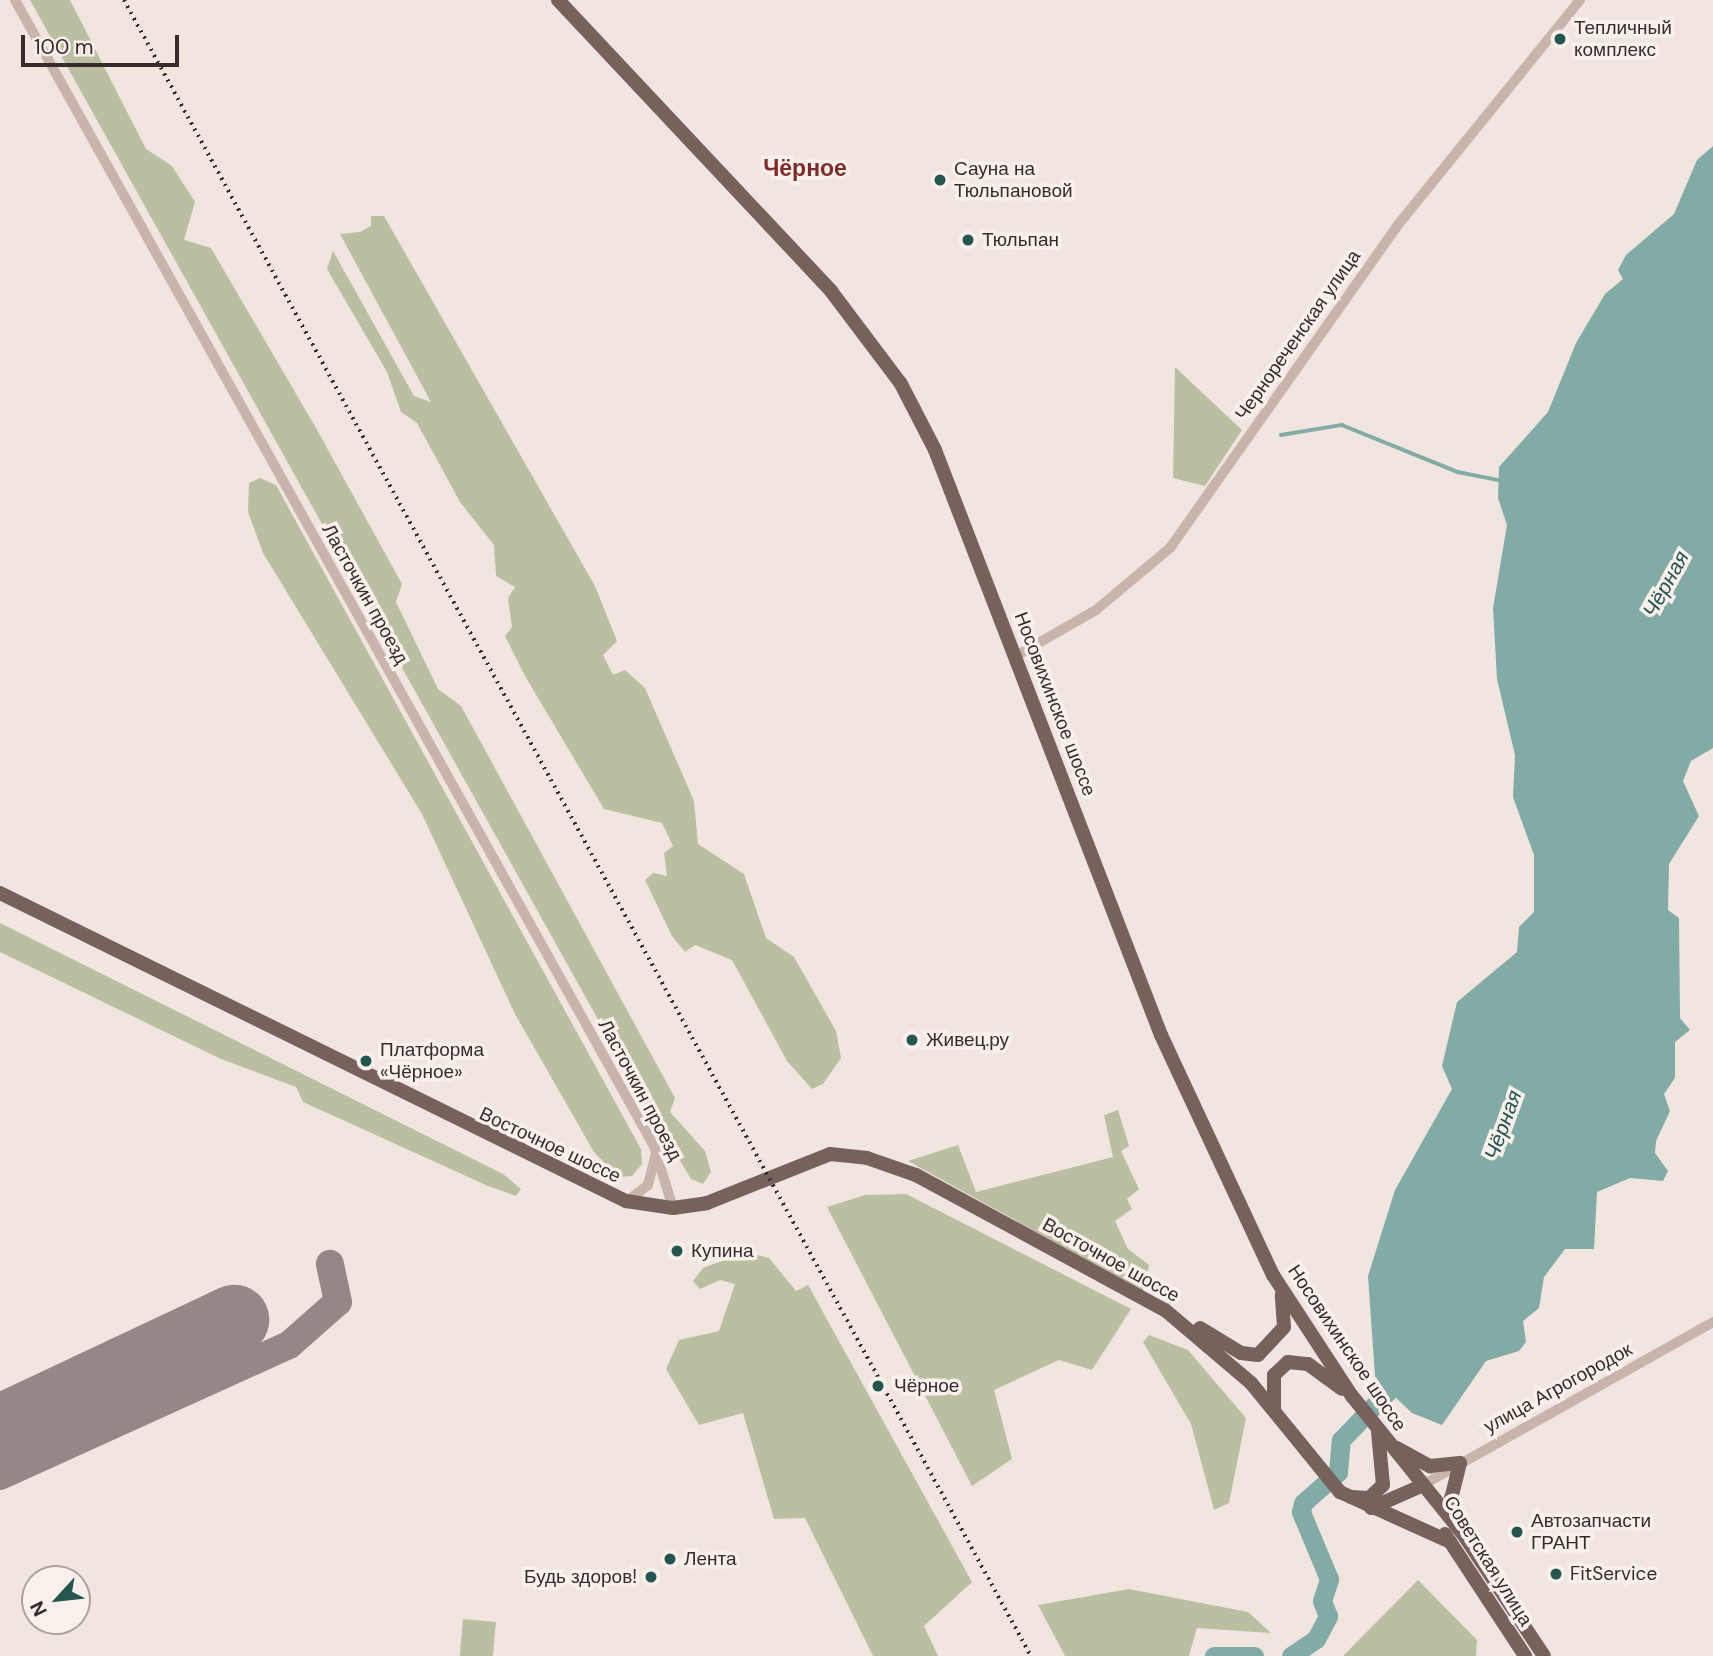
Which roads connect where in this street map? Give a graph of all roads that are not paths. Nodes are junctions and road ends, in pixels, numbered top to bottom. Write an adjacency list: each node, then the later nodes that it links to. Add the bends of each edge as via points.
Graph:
1 (15, 0): 6 (street, Ласточкин проезд)
2 (558, 0): 4 (main road, Носовихинское шоссе, via 831,291 891,369 935,450)
3 (1580, 0): 4 (street, Чернореченская улица, via 1397,226 1170,548 1096,610)
4 (1016, 656): 9 (main road, Носовихинское шоссе, via 1161,1035)
5 (0, 893): 7 (main road, Восточное шоссе)
6 (654, 1146): 7 (street, via 648,1185); 8 (street, Ласточкин проезд)
7 (626, 1201): 8 (main road, Восточное шоссе)
8 (673, 1208): 10 (main road, Восточное шоссе, via 719,1199 819,1155 855,1155 916,1175)
9 (1282, 1290): 10 (main road, via 1284,1327 1258,1355 1241,1353); 12 (main road, Носовихинское шоссе)
10 (1165, 1310): 13 (main road, Восточное шоссе, via 1222,1356)
11 (1713, 1322): 15 (street, улица Агрогородок)
12 (1352, 1396): 13 (main road, via 1308,1364 1288,1362 1274,1375); 14 (main road, Носовихинское шоссе)
13 (1274, 1410): 17 (main road, Восточное шоссе)
14 (1378, 1431): 15 (main road, via 1418,1462); 16 (main road, Носовихинское шоссе); 17 (main road, via 1385,1471 1380,1489 1364,1499)
15 (1460, 1463): 16 (street, улица Агрогородок); 19 (main road, via 1451,1498)
16 (1421, 1486): 18 (main road); 19 (main road, Советская улица); 20 (main road, Советская улица)
17 (1339, 1490): 18 (main road, Восточное шоссе)
18 (1370, 1508): 20 (main road, Восточное шоссе, via 1416,1522)
19 (1463, 1534): 22 (main road, Советская улица)
20 (1450, 1542): 21 (main road, Советская улица)
21 (1525, 1656)
22 (1544, 1656)

